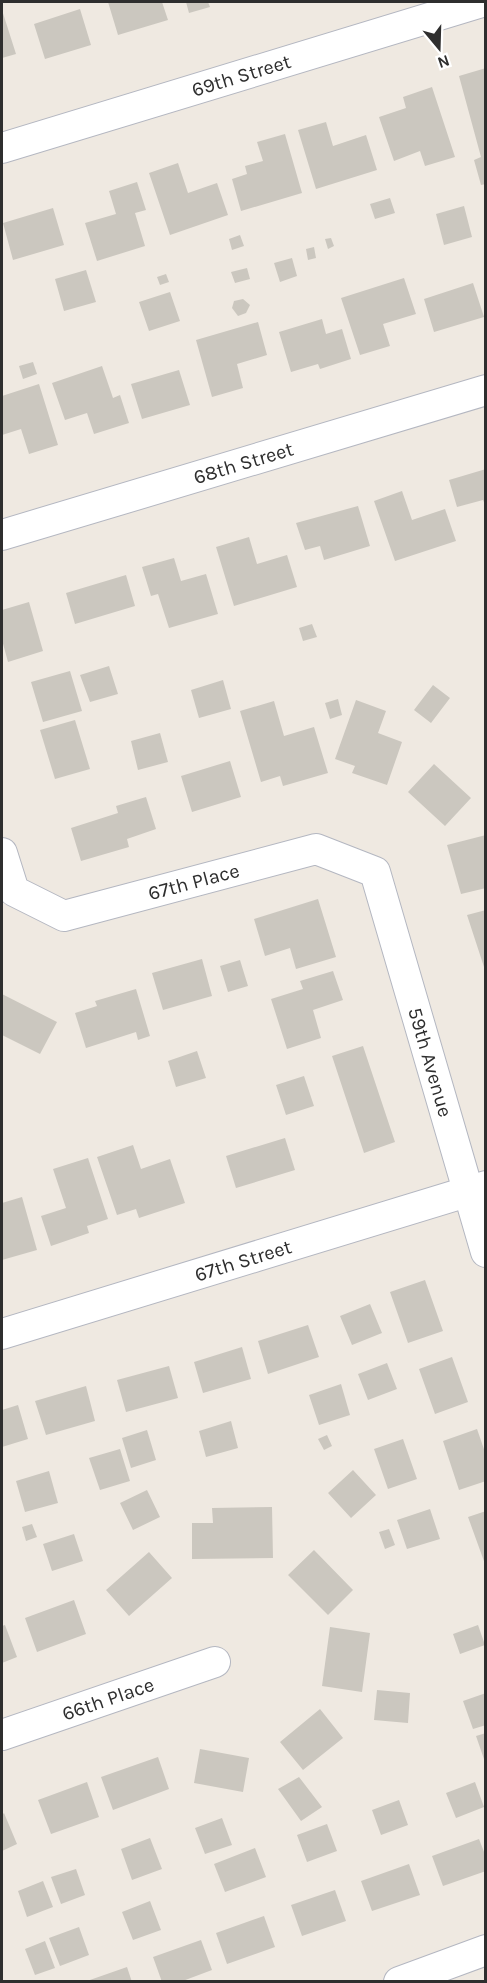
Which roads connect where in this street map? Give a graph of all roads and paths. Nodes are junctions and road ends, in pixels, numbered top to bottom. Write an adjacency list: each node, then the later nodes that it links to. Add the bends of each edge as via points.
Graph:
1 (482, 2): 2 (street, 69th Street)
2 (2, 148)
3 (486, 390): 4 (street, 68th Street)
4 (2, 535)
5 (2, 853): 6 (street, 67th Place, via 14,891 64,916 316,849)
6 (375, 872): 7 (street, 59th Avenue)
7 (476, 1189): 8 (street, 59th Avenue); 9 (street, 67th Street)
8 (486, 1252)
9 (2, 1334)
10 (215, 1662): 11 (street, 66th Place)
11 (2, 1735)
12 (486, 1950): 13 (street)
13 (399, 1982)

